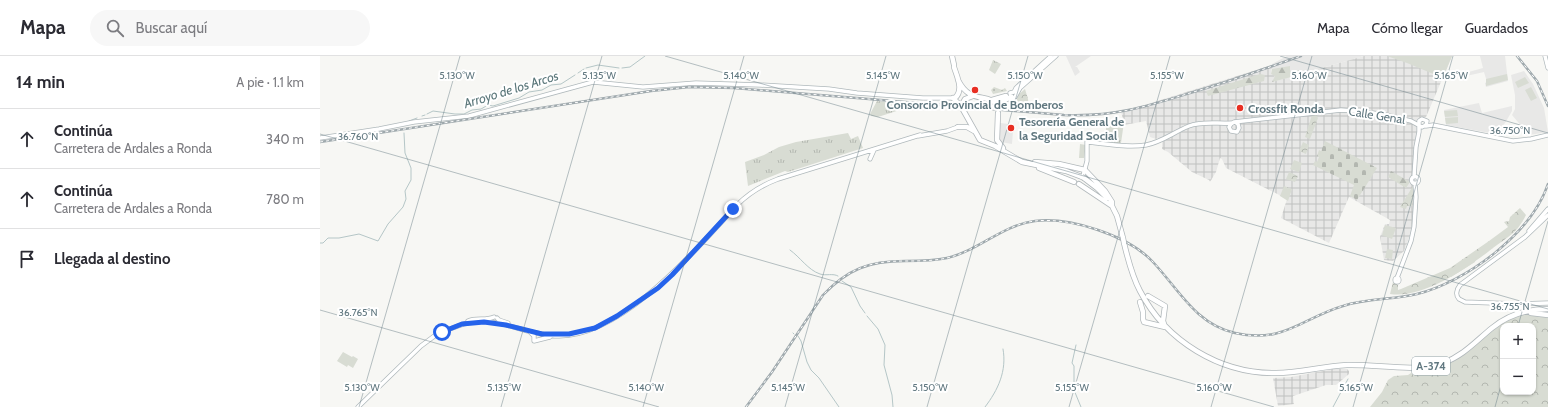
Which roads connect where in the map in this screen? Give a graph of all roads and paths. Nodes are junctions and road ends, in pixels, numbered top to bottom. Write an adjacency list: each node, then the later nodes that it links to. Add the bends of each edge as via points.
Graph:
1 (952, 56): 6 (main road)
2 (1051, 56): 15 (main road)
3 (1056, 56): 15 (main road)
4 (1546, 57): 5 (main road)
5 (1548, 68)
6 (958, 81): 16 (main road, via 964,90); 17 (main road, via 959,93); 18 (main road)
7 (681, 84): 8 (main road); 10 (main road); 10 (main road, via 639,89)
8 (757, 85): 11 (main road); 12 (main road)
9 (579, 86): 10 (main road, via 599,84); 10 (main road, via 597,82); 42 (main road, via 470,116 419,121)
10 (627, 87)
11 (794, 87): 12 (main road); 13 (main road); 14 (main road)
12 (786, 88): 13 (main road)
13 (804, 89): 14 (main road)
14 (832, 90): 17 (main road, via 923,98)
15 (1012, 94): 19 (main road); 21 (main road, via 1003,101)
16 (973, 96): 18 (main road); 19 (main road)
17 (954, 98): 18 (main road); 20 (main road)
18 (965, 98): 20 (main road)
19 (992, 100): 21 (main road)
20 (962, 107): 22 (main road)
21 (999, 110): 39 (main road)
22 (965, 114): 34 (main road, via 963,122); 37 (main road)
23 (1261, 118): 24 (main road, Calle Genal); 26 (main road, Calle Genal); 29 (main road, Calle Genal)
24 (1269, 118): 26 (main road, Calle Genal); 27 (main road, Calle Genal, via 1341,110)
25 (1420, 119): 27 (main road, Calle Genal); 28 (main road); 31 (main road)
26 (1250, 121): 35 (main road, Calle Genal, via 1243,122)
27 (1412, 121): 31 (main road, Calle Genal)
28 (1427, 121): 32 (main road); 33 (main road)
29 (1234, 122): 30 (main road, Calle Genal); 35 (main road); 36 (main road)
30 (1224, 124): 36 (main road); 49 (main road, Calle Genal, via 1190,126 1146,145 1125,146 1088,142)
31 (1419, 125): 33 (main road); 38 (main road)
32 (1433, 125): 33 (main road); 40 (main road, via 1513,141)
33 (1425, 126): 38 (main road)
34 (958, 127): 37 (main road, via 967,127); 41 (main road)
35 (1239, 128): 36 (main road, via 1235,132)
36 (1230, 129)
37 (974, 131): 43 (main road, via 980,140)
38 (1419, 132): 56 (main road, via 1414,177 1418,179 1415,183 1414,227)
39 (997, 134): 43 (main road); 47 (main road, A-374, via 997,140 1002,148)
40 (1548, 135)
41 (920, 136): 44 (main road); 46 (main road, via 875,150)
42 (320, 138)
43 (985, 142): 47 (main road, A-374, via 1016,160)
44 (884, 145): 45 (main road); 46 (main road)
45 (854, 154): 46 (main road); 48 (main road)
46 (870, 154): 48 (main road)
47 (1029, 163): 49 (main road, A-374); 49 (main road, via 1059,164); 50 (main road)
48 (816, 167): 70 (main road, via 768,182 747,195 663,283 607,323)
49 (1084, 175): 51 (main road); 52 (main road, A-374)
50 (1074, 182): 51 (main road)
51 (1079, 184): 52 (main road)
52 (1112, 206): 62 (main road, A-374, via 1119,221 1137,285)
53 (1548, 209): 55 (main road, via 1529,232)
54 (1548, 215): 55 (main road)
55 (1510, 247): 59 (main road, via 1460,285 1457,298 1472,302)
56 (1398, 278)
57 (1148, 296): 61 (main road, via 1165,306)
58 (1140, 302): 68 (main road, via 1143,319 1146,323)
59 (1548, 303)
60 (1548, 309): 64 (main road, A-374, via 1526,311)
61 (1165, 311): 62 (main road, via 1160,315); 69 (main road, via 1163,322)
62 (1154, 312): 68 (main road, via 1155,317); 69 (main road, A-374)
63 (1548, 314): 64 (main road)
64 (1514, 316): 69 (main road, A-374, via 1492,328 1453,359 1432,366 1413,368 1348,365 1298,372 1257,372 1228,366 1194,350)
65 (496, 317): 66 (main road); 67 (main road); 72 (main road); 73 (main road, via 472,319)
66 (484, 322): 67 (main road); 73 (main road, via 462,324)
67 (500, 323): 71 (main road)
68 (1151, 323): 69 (main road)
69 (1166, 327)
70 (595, 328): 74 (main road, via 569,334); 75 (main road, via 585,333 566,336)
71 (521, 329): 75 (main road); 75 (main road, via 533,334 535,341)
72 (531, 329): 74 (main road); 75 (main road)
73 (441, 332): 76 (main road, via 421,346)
74 (552, 334): 75 (main road)
75 (542, 336)
76 (358, 407)

